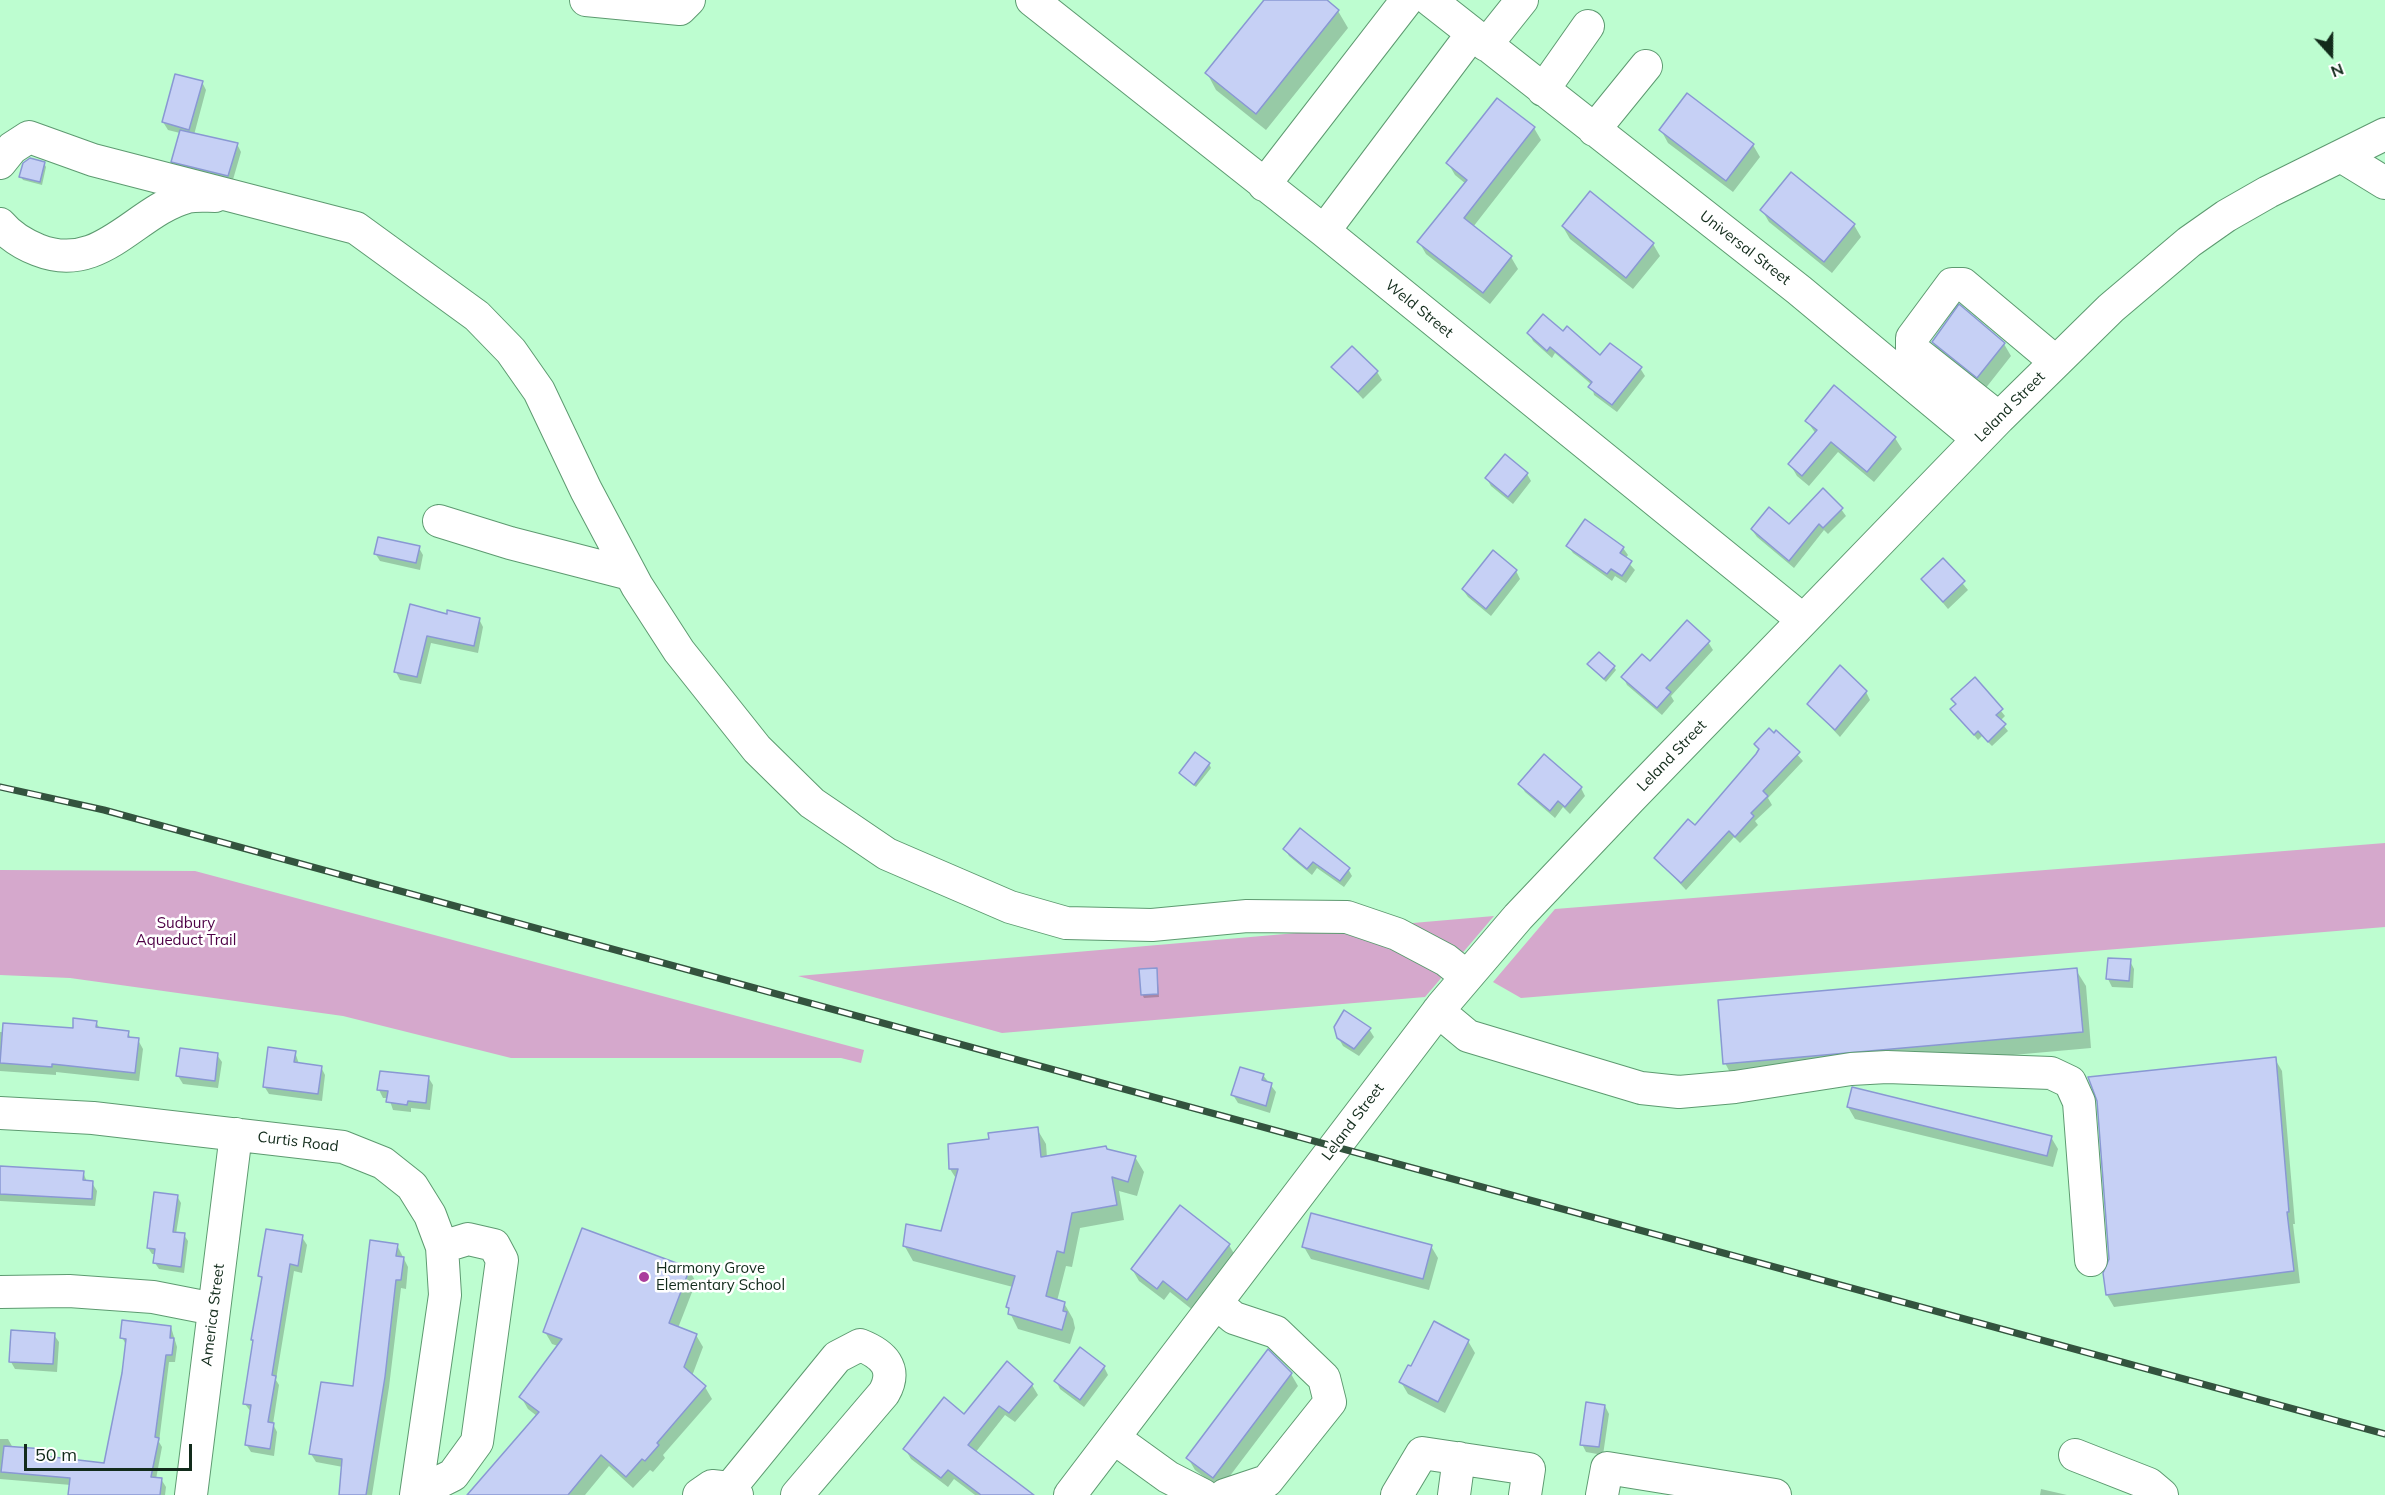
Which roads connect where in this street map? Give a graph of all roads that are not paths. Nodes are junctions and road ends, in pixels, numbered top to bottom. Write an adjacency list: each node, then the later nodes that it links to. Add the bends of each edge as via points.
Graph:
1 (586, 0): 6 (street)
2 (689, 0): 6 (street, via 680,9)
3 (1032, 0): 17 (street, Weld Street)
4 (1407, 0): 17 (street)
5 (1522, 0): 9 (street)
6 (638, 2)
7 (1439, 3): 9 (street, Universal Street)
8 (1588, 26): 11 (street)
9 (1488, 47): 11 (street, Universal Street); 20 (street)
10 (1646, 66): 12 (street)
11 (1543, 90): 12 (street, Universal Street)
12 (1594, 130): 22 (street, Universal Street, via 1799,290)
13 (2385, 134): 14 (street, Leland Street)
14 (2340, 156): 16 (street); 21 (street, Leland Street, via 2268,192 2189,242 2111,308)
15 (0, 163): 18 (street, via 12,148 29,137 93,160)
16 (2385, 183)
17 (1264, 185): 20 (street, Weld Street)
18 (231, 195): 19 (street, via 188,197 108,245 64,256 25,244); 24 (street, via 356,228 477,316 511,351 539,391)
19 (0, 224)
20 (1324, 231): 25 (street, Weld Street)
21 (2056, 362): 22 (street, Leland Street); 22 (street, via 1963,284 1952,284 1912,338 1912,350)
22 (1989, 429): 25 (street, Leland Street)
23 (440, 521): 24 (street)
24 (630, 573): 26 (street, via 678,651 757,749 812,803 887,854 1010,907 1066,923 1152,925 1247,916 1347,917 1397,934 1446,960)
25 (1803, 620): 26 (street, Leland Street)
26 (1466, 976): 27 (street, Leland Street)
27 (1438, 1011): 31 (street, via 1468,1036 1641,1088 1679,1092 1887,1067 2052,1073 2070,1082 2079,1102); 33 (street, Leland Street)
28 (0, 1113): 29 (street, Curtis Road, via 93,1118)
29 (236, 1134): 30 (street, Curtis Road, via 343,1147 383,1163 412,1186 430,1215); 34 (street, America Street)
30 (442, 1247): 39 (street, Curtis Road, via 445,1295); 39 (street, via 468,1239 494,1245 502,1260 477,1442 453,1475)
31 (2091, 1260)
32 (0, 1292): 34 (street, via 69,1291 153,1297)
33 (1216, 1303): 35 (street, Leland Street); 45 (street, via 1234,1318 1276,1332 1324,1378 1330,1402 1267,1481)
34 (214, 1309): 40 (street, America Street)
35 (1114, 1438): 43 (street, Leland Street); 44 (street, via 1168,1477)
36 (2075, 1455): 51 (street, via 2149,1484)
37 (1460, 1458): 46 (street, via 1422,1453); 47 (street); 48 (street, via 1529,1469)
38 (734, 1492): 41 (street, via 712,1486); 42 (street, via 837,1357 860,1344 877,1352 888,1368 890,1382 884,1394)
39 (417, 1494)
40 (191, 1495)
41 (699, 1495)
42 (797, 1495)
43 (1070, 1495)
44 (1203, 1495)
45 (1225, 1495)
46 (1397, 1495)
47 (1454, 1495)
48 (1525, 1495)
49 (1602, 1495): 50 (street, via 1607,1468)
50 (1775, 1495)
51 (2162, 1495)

